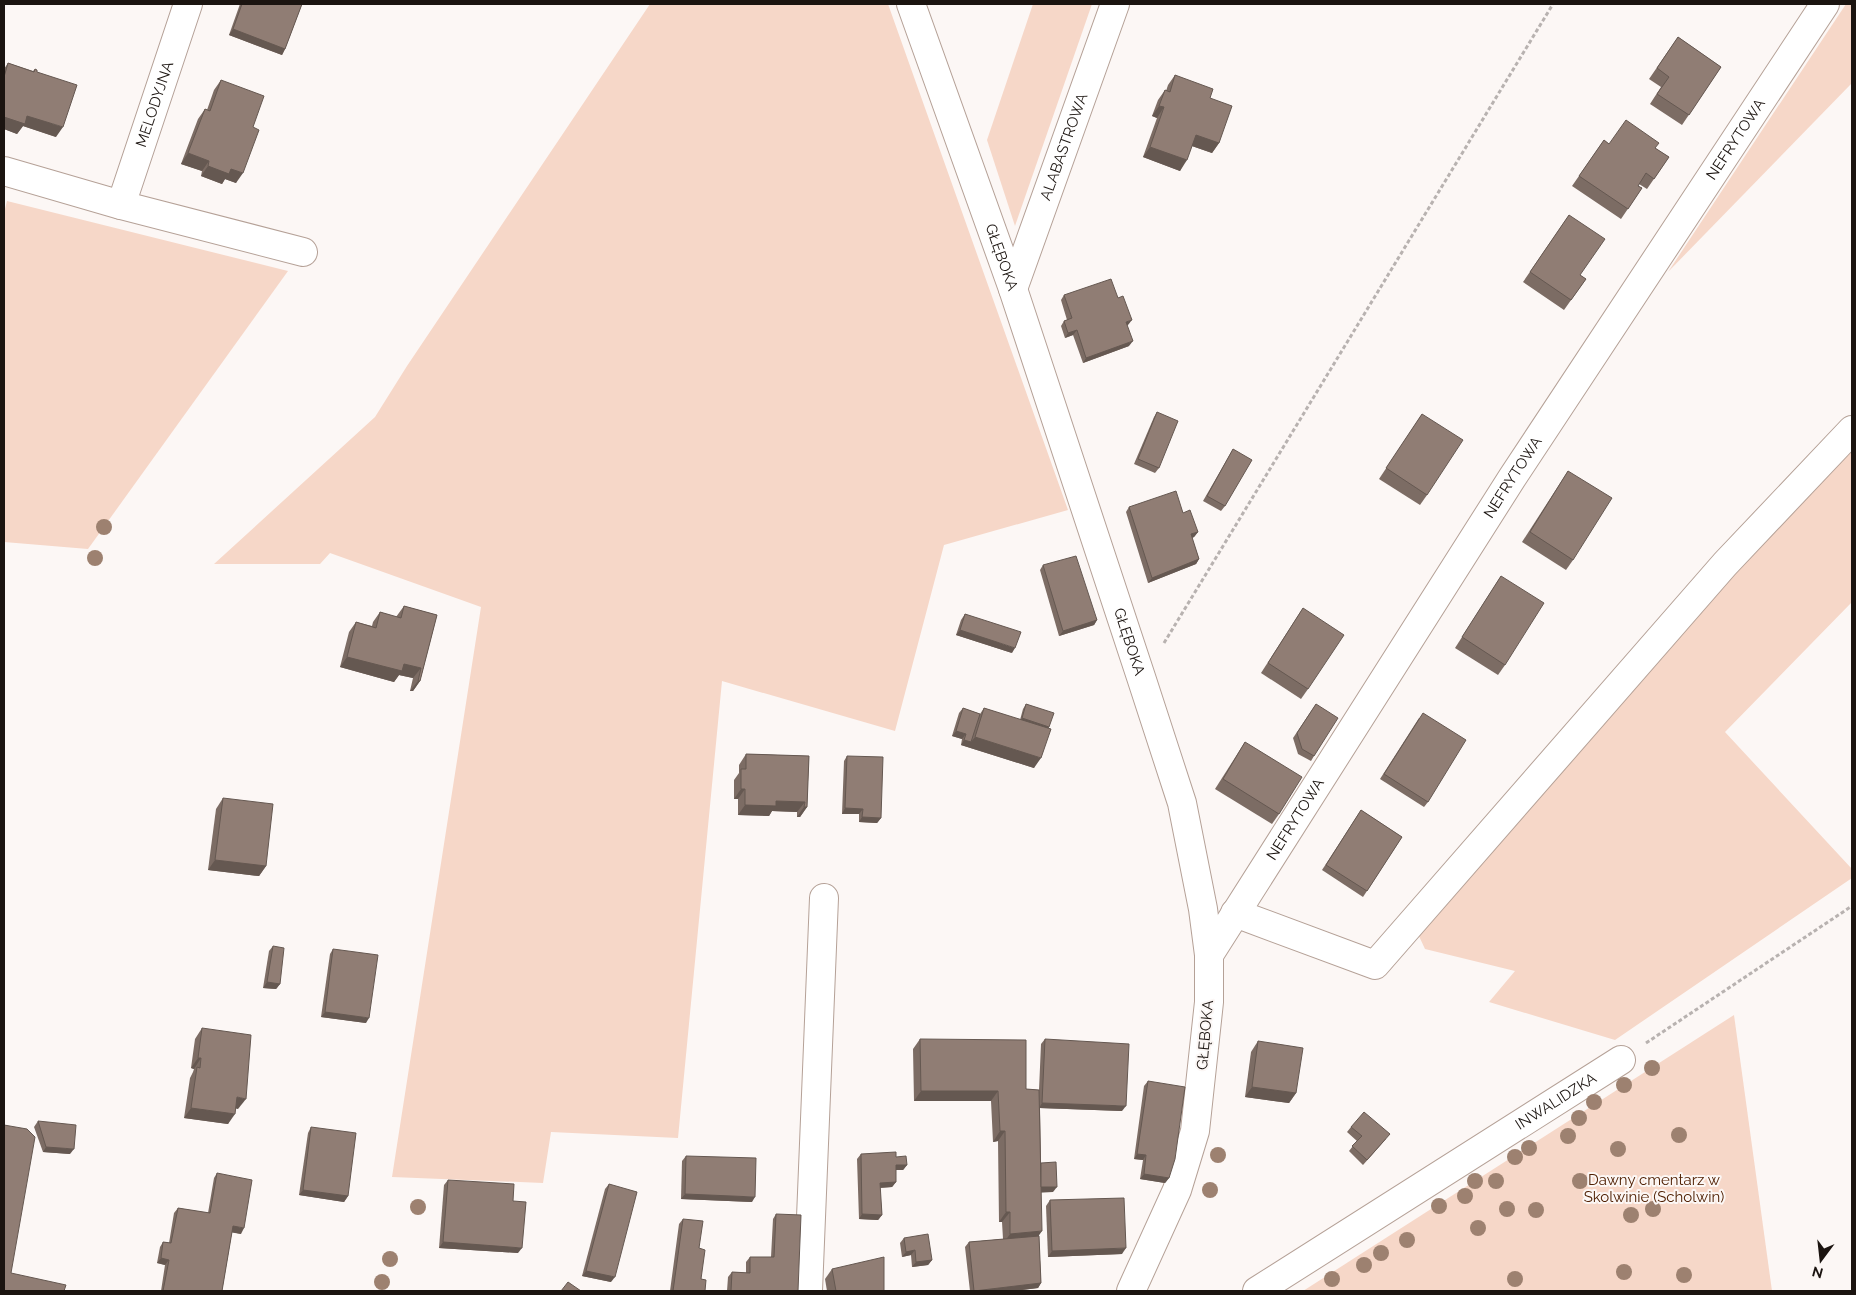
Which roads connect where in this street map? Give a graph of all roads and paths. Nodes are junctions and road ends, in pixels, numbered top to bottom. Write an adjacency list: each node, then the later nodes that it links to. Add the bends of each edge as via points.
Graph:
1 (188, 4): 7 (street, MELODYJNA)
2 (911, 4): 9 (street, GŁĘBOKA)
3 (1115, 4): 9 (street, ALABASTROWA)
4 (1553, 4): 11 (path)
5 (1825, 4): 14 (street, NEFRYTOWA, via 1512,478)
6 (4, 171): 7 (street)
7 (121, 205): 8 (street)
8 (303, 252)
9 (1013, 289): 11 (street, GŁĘBOKA)
10 (1852, 430): 14 (street, via 1726,564 1374,965)
11 (1141, 677): 15 (street, GŁĘBOKA, via 1182,803 1204,909)
12 (824, 898): 17 (street)
13 (1852, 906): 16 (path)
14 (1235, 913): 15 (street, NEFRYTOWA)
15 (1209, 955): 18 (street, GŁĘBOKA, via 1209,1002 1195,1131 1177,1190)
16 (1621, 1060): 19 (street, INWALIDZKA)
17 (808, 1291)
18 (1131, 1291)
19 (1257, 1291)

